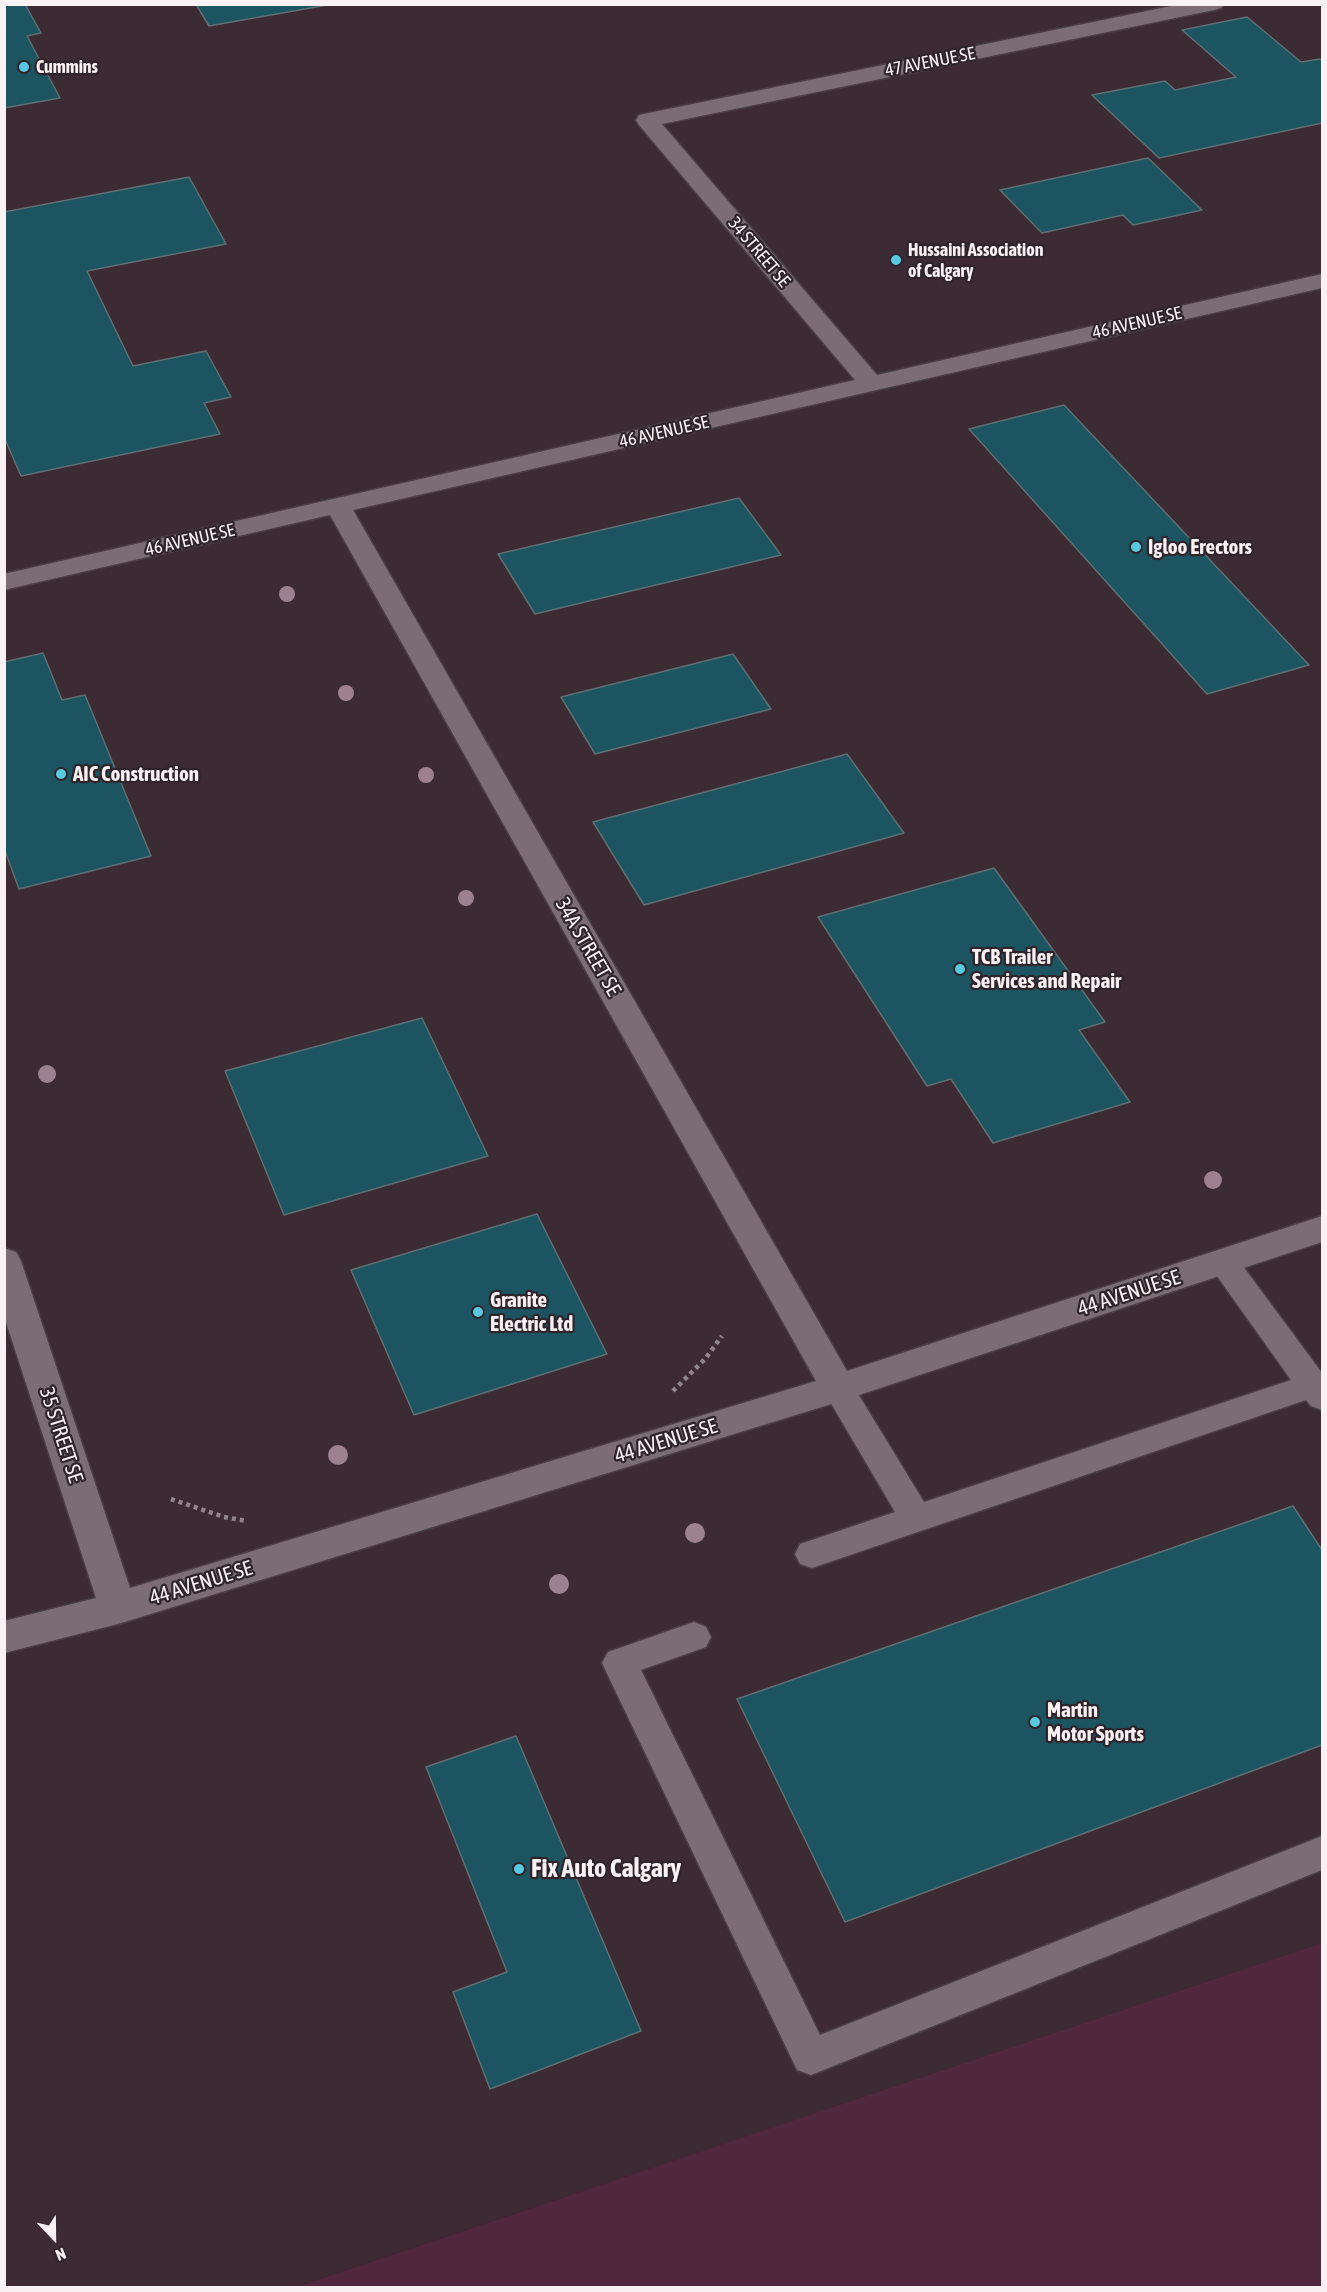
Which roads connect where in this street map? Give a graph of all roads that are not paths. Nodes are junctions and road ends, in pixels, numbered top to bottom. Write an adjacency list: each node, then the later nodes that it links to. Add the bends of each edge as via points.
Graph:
1 (1214, 4): 2 (street, 47 AVENUE SE)
2 (647, 120): 4 (street, 34 STREET SE)
3 (1323, 281): 4 (street, 46 AVENUE SE)
4 (871, 384): 5 (street, 46 AVENUE SE)
5 (338, 506): 6 (street, 46 AVENUE SE); 10 (street, 34A STREET SE)
6 (4, 582)
7 (1323, 1229): 9 (street, 44 AVENUE SE)
8 (4, 1261): 14 (street, 35 STREET SE)
9 (1223, 1262): 10 (street, 44 AVENUE SE); 11 (lane)
10 (838, 1388): 12 (lane); 14 (street, 44 AVENUE SE)
11 (1318, 1391): 12 (lane)
12 (917, 1520): 13 (lane)
13 (812, 1554)
14 (118, 1608): 15 (street, 44 AVENUE SE)
15 (4, 1637)
16 (694, 1637): 17 (lane, via 620,1663 811,2056)
17 (1323, 1853)

